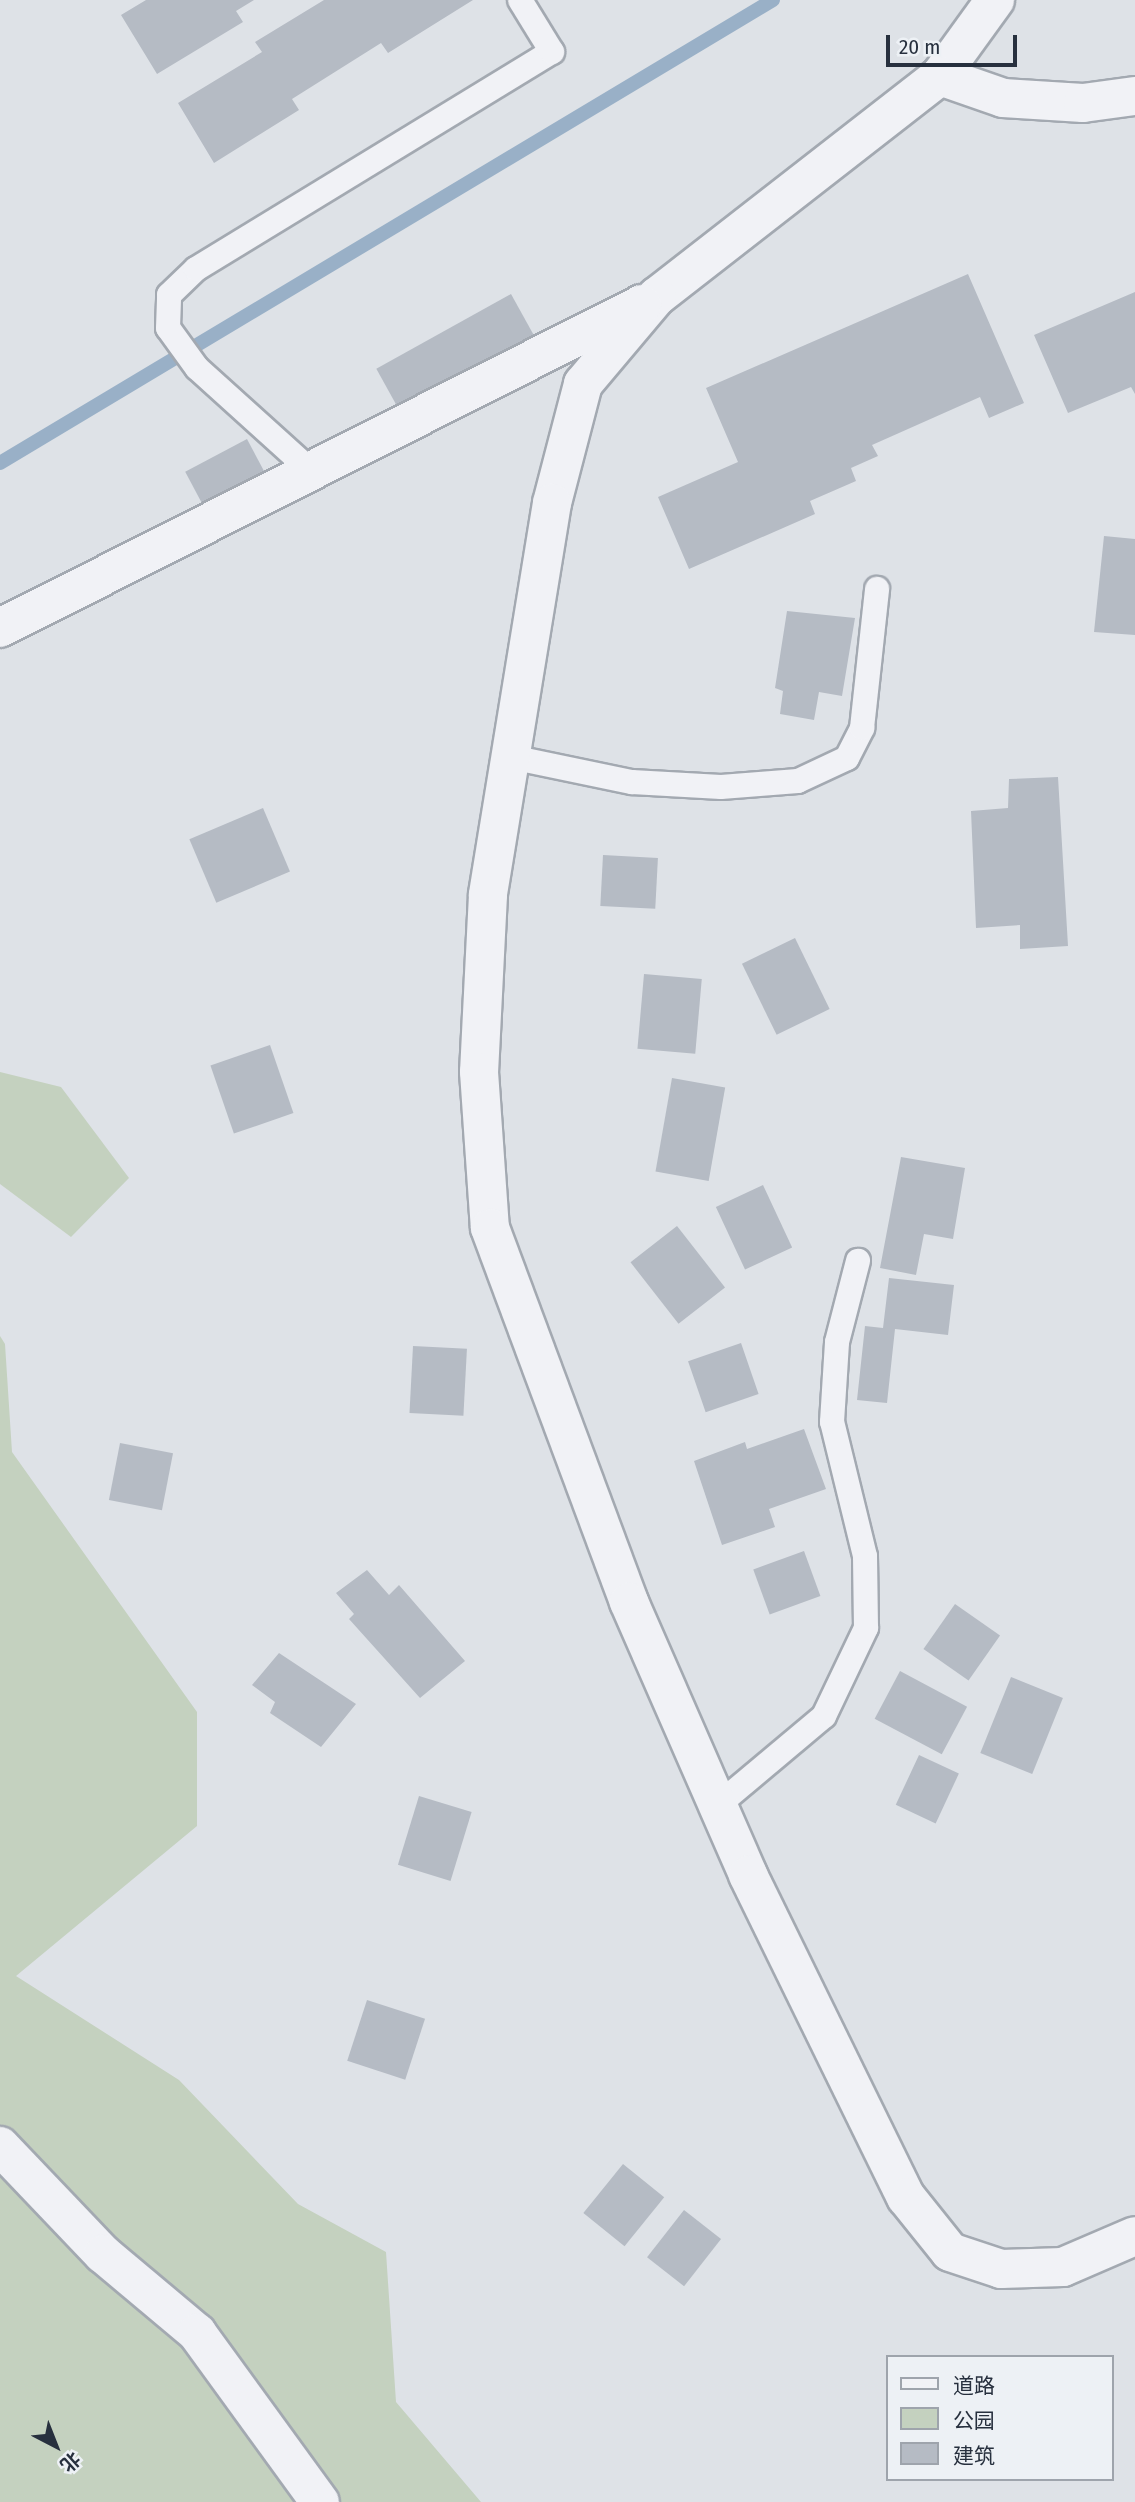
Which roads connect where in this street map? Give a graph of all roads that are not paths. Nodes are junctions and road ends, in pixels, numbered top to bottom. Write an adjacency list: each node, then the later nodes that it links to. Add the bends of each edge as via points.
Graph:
1 (520, 0): 6 (lane, via 552,52 196,269 169,295 168,328 197,368)
2 (995, 0): 3 (street)
3 (940, 76): 4 (street, via 1003,98 1083,103); 5 (street)
4 (1135, 96)
5 (657, 296): 6 (street); 9 (street, via 583,384 552,503)
6 (310, 470): 8 (street)
7 (877, 589): 9 (lane, via 862,728 847,758 810,775 721,787 632,782)
8 (0, 628)
9 (511, 757): 11 (street, via 488,895 480,1072 490,1228 629,1602)
10 (858, 1261): 11 (lane, via 837,1342 832,1422 865,1556 866,1628 824,1716)
11 (718, 1805): 13 (street, via 906,2197 950,2252 1000,2269 1063,2267)
12 (0, 2146): 14 (street, via 103,2254 197,2333)
13 (1135, 2236)
14 (320, 2502)

